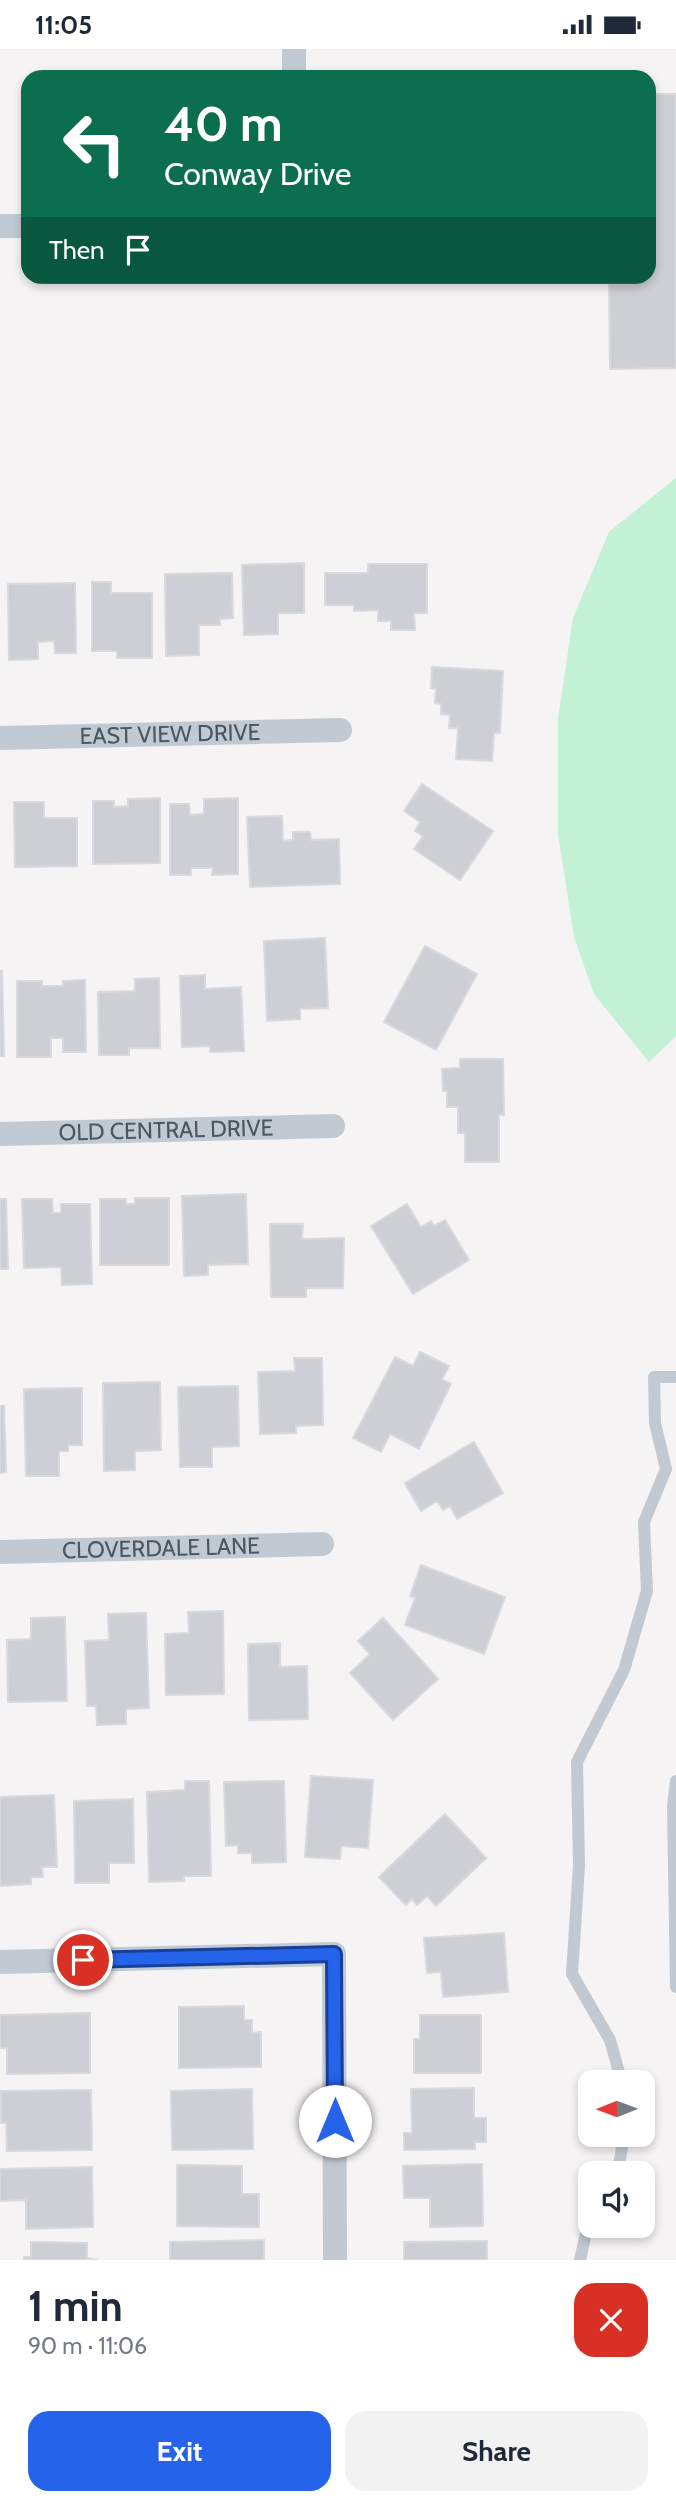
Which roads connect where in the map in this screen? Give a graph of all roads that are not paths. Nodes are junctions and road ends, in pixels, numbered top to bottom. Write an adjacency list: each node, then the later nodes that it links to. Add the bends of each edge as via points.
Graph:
1 (293, 49): 2 (street)
2 (294, 70)
3 (0, 226): 4 (street)
4 (21, 226)
5 (340, 730): 6 (street, EAST VIEW DRIVE)
6 (0, 738)
7 (333, 1126): 8 (street, OLD CENTRAL DRIVE)
8 (0, 1134)
9 (676, 1377): 10 (lane, via 654,1377 655,1423)
10 (671, 1468): 16 (lane, via 645,1522 647,1591 624,1670 578,1762 579,1866 572,1974 610,2040)
11 (322, 1544): 12 (street, CLOVERDALE LANE)
12 (0, 1552)
13 (676, 1781): 15 (lane)
14 (0, 1962): 18 (street, via 334,1954)
15 (676, 1987)
16 (618, 2070)
17 (585, 2238): 19 (lane)
18 (335, 2260)
19 (580, 2260)

